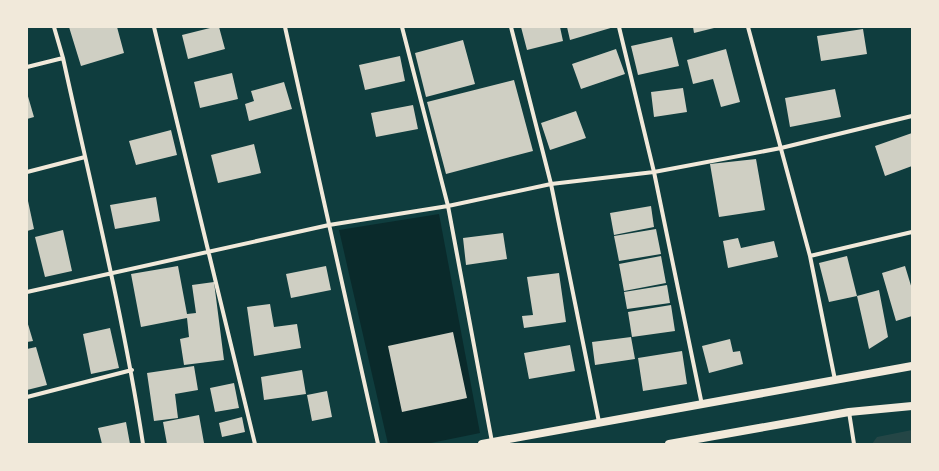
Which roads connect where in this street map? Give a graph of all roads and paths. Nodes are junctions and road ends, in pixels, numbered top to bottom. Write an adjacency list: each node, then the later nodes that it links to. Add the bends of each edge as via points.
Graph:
1 (54, 27): 8 (street)
2 (154, 27): 19 (street)
3 (285, 27): 17 (street)
4 (402, 27): 16 (street)
5 (511, 27): 15 (street)
6 (619, 27): 14 (street)
7 (748, 27): 11 (street)
8 (63, 58): 9 (street); 12 (street)
9 (27, 67)
10 (912, 116): 11 (street)
11 (780, 148): 14 (street); 20 (street)
12 (85, 157): 13 (street); 21 (street)
13 (27, 172)
14 (654, 172): 15 (street); 27 (street)
15 (551, 184): 16 (street); 30 (street)
16 (448, 206): 17 (street); 31 (street)
17 (329, 225): 19 (street); 34 (street)
18 (912, 232): 20 (street)
19 (208, 251): 21 (street); 33 (street)
20 (810, 256): 25 (street)
21 (112, 275): 22 (street); 24 (street)
22 (27, 292)
23 (912, 366): 25 (main road)
24 (132, 370): 26 (street); 32 (street)
25 (835, 380): 27 (main road)
26 (27, 397)
27 (702, 405): 30 (main road)
28 (912, 406): 29 (main road)
29 (849, 412): 36 (main road); 37 (street)
30 (599, 422): 31 (main road)
31 (492, 442): 35 (main road)
32 (143, 444)
33 (255, 444)
34 (378, 444)
35 (482, 444)
36 (669, 444)
37 (854, 444)

